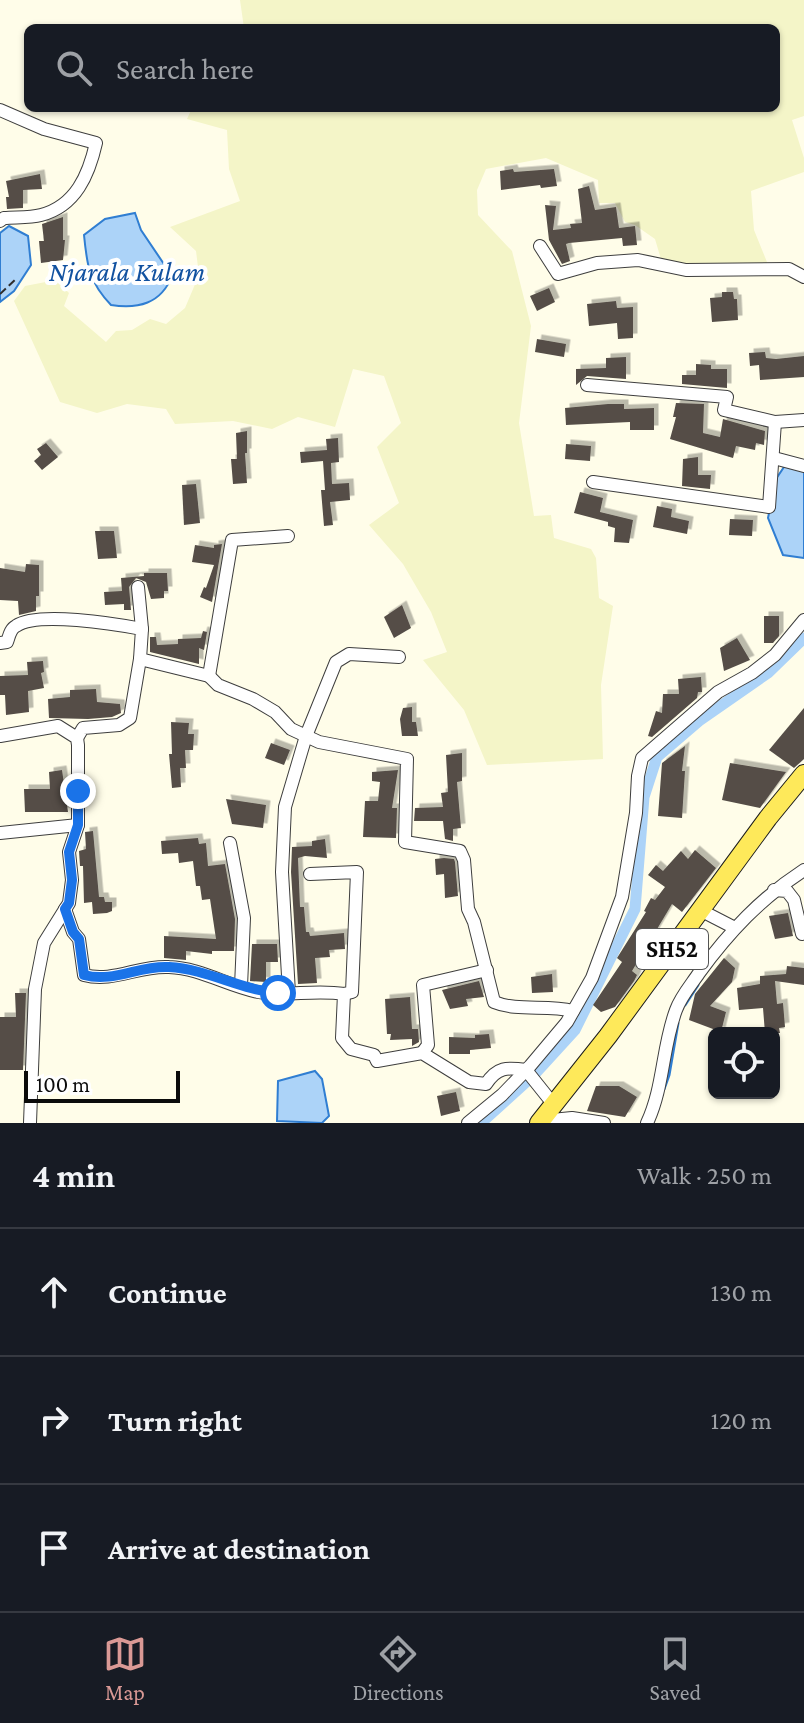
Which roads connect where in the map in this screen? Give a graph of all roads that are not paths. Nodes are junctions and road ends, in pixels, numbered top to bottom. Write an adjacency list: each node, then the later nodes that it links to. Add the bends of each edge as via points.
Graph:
1 (0, 110): 2 (street, via 96,143 81,188 63,203 43,215)
2 (0, 221)
3 (540, 246): 4 (street, via 558,274 597,263 638,260 686,270 789,269)
4 (804, 277)
5 (587, 385): 7 (street, via 727,397 724,410)
6 (804, 420): 7 (street)
7 (775, 422): 8 (street)
8 (774, 458): 9 (street); 10 (street, via 769,507)
9 (804, 466)
10 (593, 482)
11 (288, 536): 18 (street, via 232,540)
12 (138, 587): 14 (street)
13 (804, 620): 37 (street, via 775,655 718,692 642,758 622,897 592,978)
14 (142, 629): 15 (street, via 61,618 17,624 7,642); 17 (street)
15 (0, 643)
16 (399, 657): 20 (street, via 349,654 336,662)
17 (140, 659): 18 (street); 21 (street, via 130,718 119,725 83,728)
18 (209, 676): 20 (street, via 275,712)
19 (0, 736): 21 (street, via 58,726)
20 (306, 736): 33 (street, via 407,759 405,842 460,851 468,909); 35 (street, via 285,807 282,872)
21 (77, 738): 23 (street)
22 (804, 774): 30 (main road, SH52)
23 (78, 825): 24 (street); 29 (street, via 69,852 72,880)
24 (0, 833)
25 (230, 843): 34 (street, via 244,918)
26 (804, 870): 28 (street)
27 (310, 874): 36 (street, via 357,872 352,992)
28 (774, 890): 31 (street); 32 (street, via 787,891 794,900)
29 (65, 909): 34 (street, via 79,939 84,975 99,979 170,967); 42 (street, via 44,943 35,989)
30 (700, 910): 31 (street); 40 (main road, SH52)
31 (735, 928): 45 (street, via 676,1008)
32 (802, 934)
33 (487, 970): 37 (street, via 494,1002); 38 (street, via 423,985 428,1045)
34 (241, 986): 35 (street)
35 (289, 993): 36 (street)
36 (344, 994): 38 (street, via 342,1038 351,1049 374,1055 377,1061)
37 (573, 1011): 39 (street)
38 (422, 1053): 39 (street, via 469,1082 486,1084 502,1068)
39 (526, 1070): 40 (street); 43 (street)
40 (554, 1105): 41 (main road, SH52)
41 (541, 1122): 44 (street, via 572,1118)
42 (30, 1123)
43 (468, 1123)
44 (604, 1123)
45 (647, 1123)

